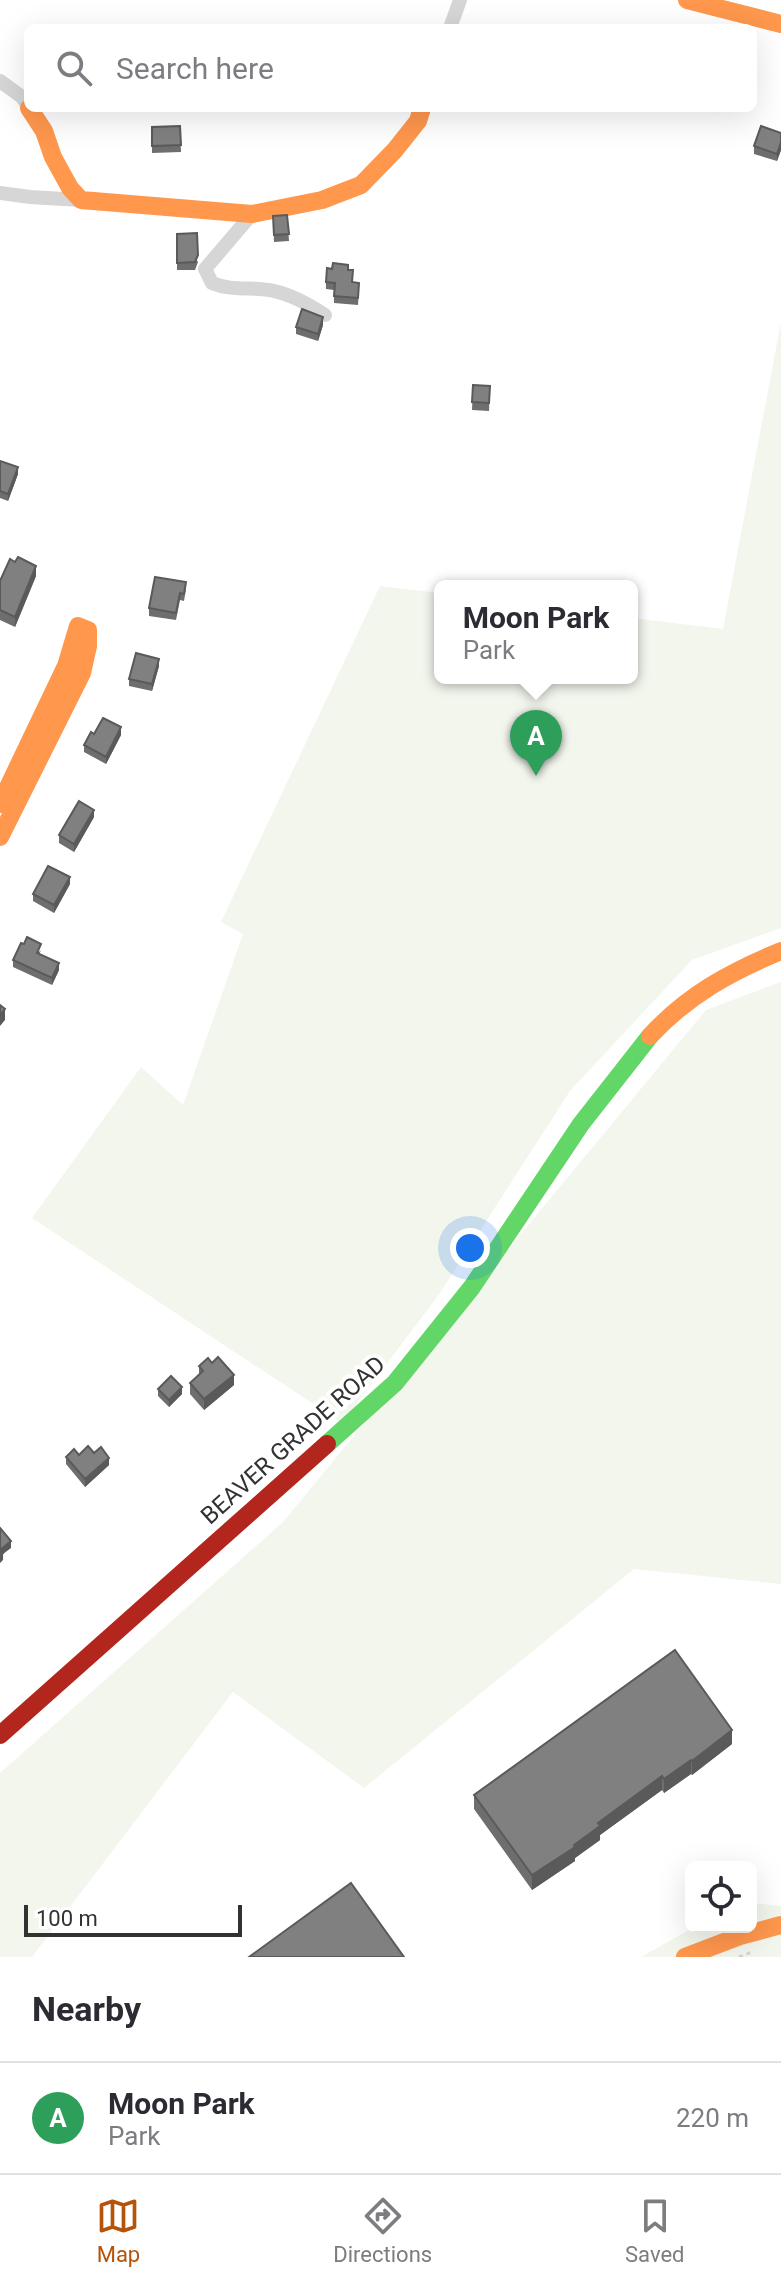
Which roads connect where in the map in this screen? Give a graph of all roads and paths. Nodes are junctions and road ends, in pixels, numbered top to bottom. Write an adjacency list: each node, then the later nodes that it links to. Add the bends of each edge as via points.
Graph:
1 (460, 0): 3 (street)
2 (687, 0): 4 (street)
3 (451, 24)
4 (781, 24)
5 (0, 81): 6 (street)
6 (24, 100)
7 (32, 112): 10 (street)
8 (421, 112): 11 (street, via 395,150 361,185 322,200)
9 (0, 193): 10 (street)
10 (81, 200): 11 (street)
11 (252, 214): 12 (street, via 205,269 212,283 237,290 272,290)
12 (325, 315)
13 (0, 804): 14 (street, via 66,666 78,626 83,627 89,636 82,673)
14 (0, 837)
15 (781, 951): 16 (street, BEAVER GRADE ROAD, via 704,989 652,1034 581,1124 472,1287 395,1383)
16 (0, 1735)
17 (781, 1925): 18 (street)
18 (685, 1957)

